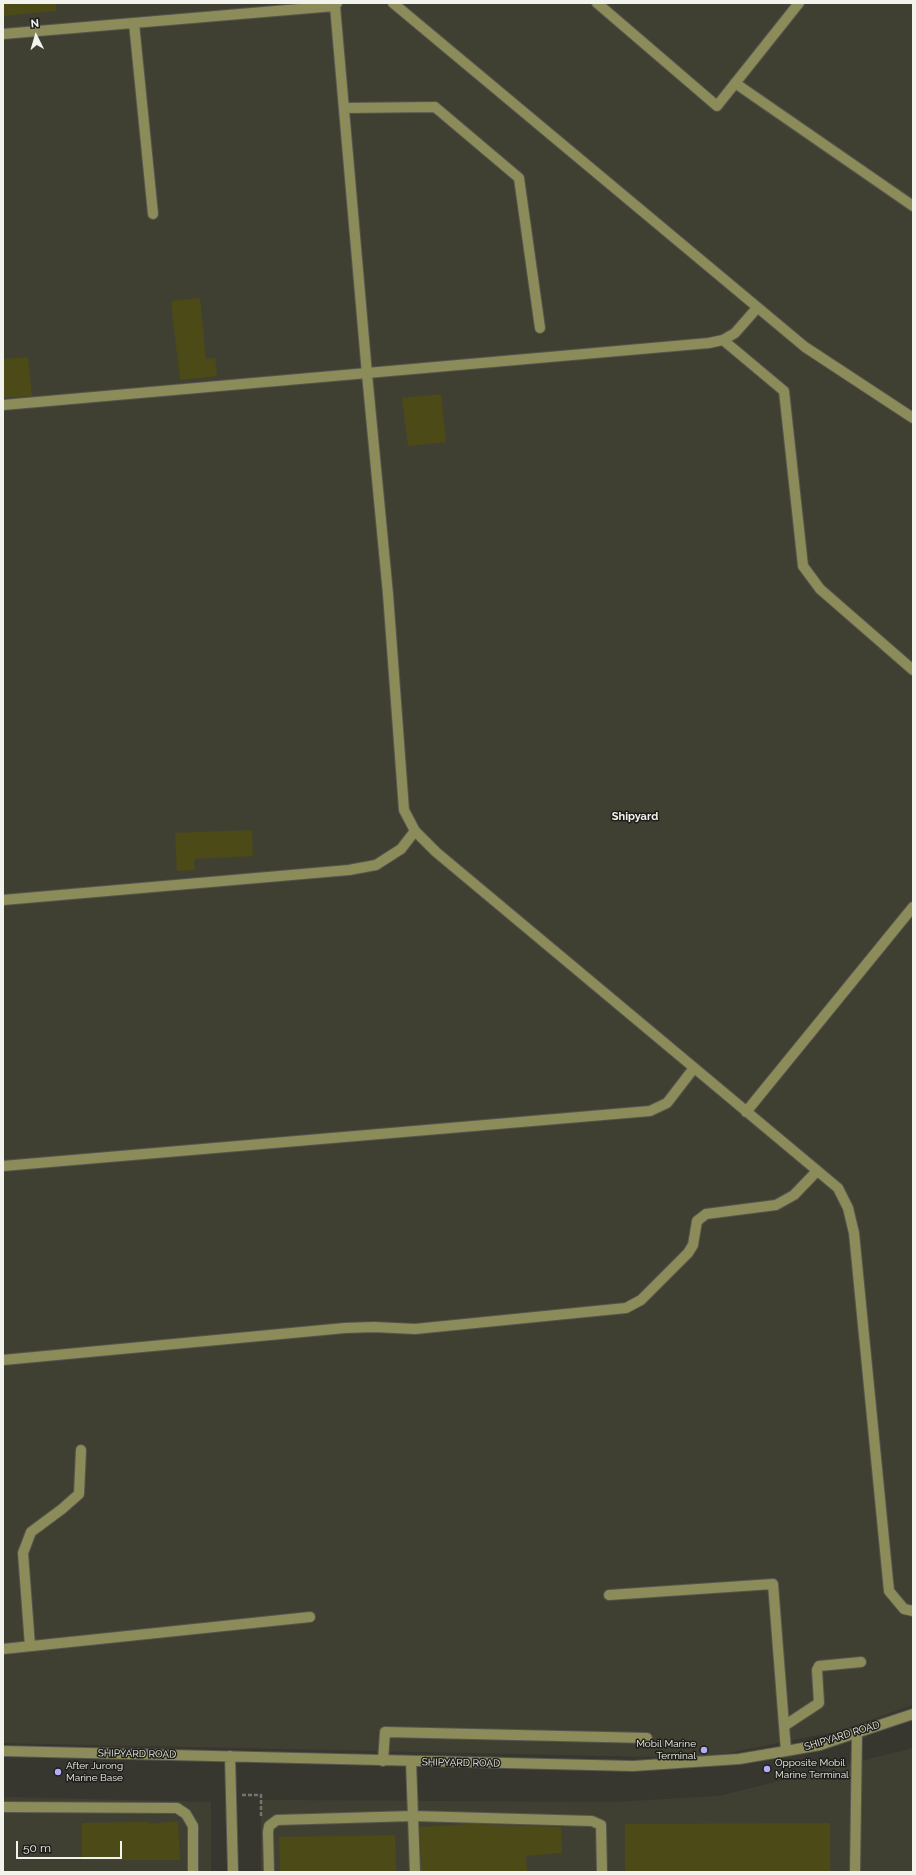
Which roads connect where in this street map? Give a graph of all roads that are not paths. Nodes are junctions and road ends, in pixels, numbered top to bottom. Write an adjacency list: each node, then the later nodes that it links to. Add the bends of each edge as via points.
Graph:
1 (394, 3): 11 (street)
2 (597, 3): 7 (street, via 718,106)
3 (799, 3): 7 (street)
4 (336, 4): 5 (street); 8 (street)
5 (134, 23): 6 (street); 10 (street)
6 (3, 34)
7 (736, 83): 9 (street)
8 (344, 108): 12 (street, via 436,107 519,178); 14 (street)
9 (913, 206)
10 (153, 214)
11 (757, 308): 13 (street, via 735,333); 16 (street, via 805,347)
12 (540, 328)
13 (723, 340): 14 (street); 17 (street, via 784,391 803,566 820,589)
14 (366, 374): 15 (street); 18 (street, via 388,594 404,810)
15 (3, 405)
16 (913, 418)
17 (913, 670)
18 (415, 831): 19 (street, via 401,849 376,865 349,870); 21 (street, via 436,852)
19 (3, 900)
20 (913, 907): 22 (street)
21 (694, 1068): 22 (street); 23 (street, via 667,1103 650,1111)
22 (746, 1112): 24 (street)
23 (3, 1166)
24 (817, 1171): 25 (street, via 794,1196 776,1205 706,1214 697,1221 693,1245 688,1253 641,1300 626,1308 415,1329 374,1326 345,1328); 28 (street, via 838,1188 848,1208 854,1233 889,1591 904,1609)
25 (3, 1360)
26 (82, 1450): 30 (street, via 79,1494 31,1532 23,1553)
27 (609, 1595): 34 (street, via 774,1584)
28 (913, 1610)
29 (310, 1617): 30 (street)
30 (30, 1646): 31 (street)
31 (3, 1649)
32 (861, 1662): 34 (street, via 819,1666 819,1703)
33 (913, 1714): 35 (street, SHIPYARD ROAD)
34 (784, 1726): 38 (street)
35 (857, 1732): 38 (street, SHIPYARD ROAD, via 820,1745); 49 (street)
36 (647, 1738): 40 (street, via 385,1732)
37 (3, 1751): 39 (street, SHIPYARD ROAD)
38 (786, 1751): 41 (street, SHIPYARD ROAD, via 739,1759 633,1766)
39 (230, 1756): 40 (street, SHIPYARD ROAD); 45 (street)
40 (383, 1761): 41 (street, SHIPYARD ROAD)
41 (411, 1761): 43 (street)
42 (3, 1807): 44 (street, via 176,1808 186,1814 193,1826)
43 (413, 1816): 46 (street, via 276,1820 269,1826 268,1832); 47 (street); 48 (street, via 592,1821 601,1826)
44 (193, 1872)
45 (233, 1872)
46 (269, 1872)
47 (415, 1872)
48 (602, 1872)
49 (854, 1872)

